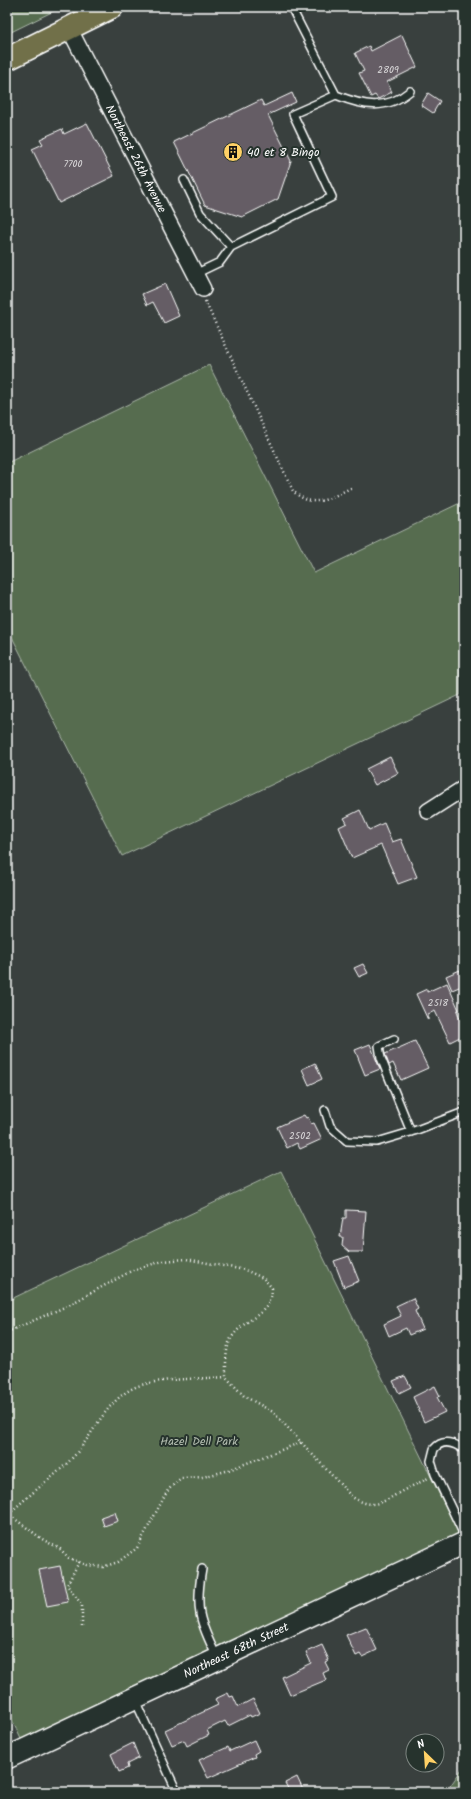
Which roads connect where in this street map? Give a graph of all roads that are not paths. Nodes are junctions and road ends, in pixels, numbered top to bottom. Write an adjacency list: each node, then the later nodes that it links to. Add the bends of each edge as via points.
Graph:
1 (112, 7): 3 (main road)
2 (293, 7): 6 (lane)
3 (69, 28): 4 (main road); 9 (street, Northeast 26th Avenue)
4 (7, 59)
5 (410, 90): 6 (lane, via 401,98 379,105 354,103)
6 (336, 95): 8 (lane, via 293,114 332,197)
7 (184, 180): 8 (lane, via 200,212)
8 (231, 247): 9 (lane, via 220,262)
9 (195, 274): 10 (street, Northeast 26th Avenue)
10 (203, 289)
11 (464, 788): 12 (street)
12 (428, 811)
13 (394, 1039): 16 (lane, via 379,1046 381,1058)
14 (325, 1110): 16 (lane, via 330,1126 347,1141 377,1142)
15 (464, 1112): 16 (lane)
16 (411, 1132)
17 (464, 1450): 18 (lane, via 453,1443 445,1443 437,1446 431,1456 435,1474)
18 (464, 1535)
19 (464, 1543): 21 (street, Northeast 68th Street)
20 (202, 1569): 21 (lane, via 198,1613)
21 (218, 1659): 22 (street, Northeast 68th Street)
22 (134, 1698): 23 (street, Northeast 68th Street); 24 (lane)
23 (7, 1758)
24 (177, 1792)

